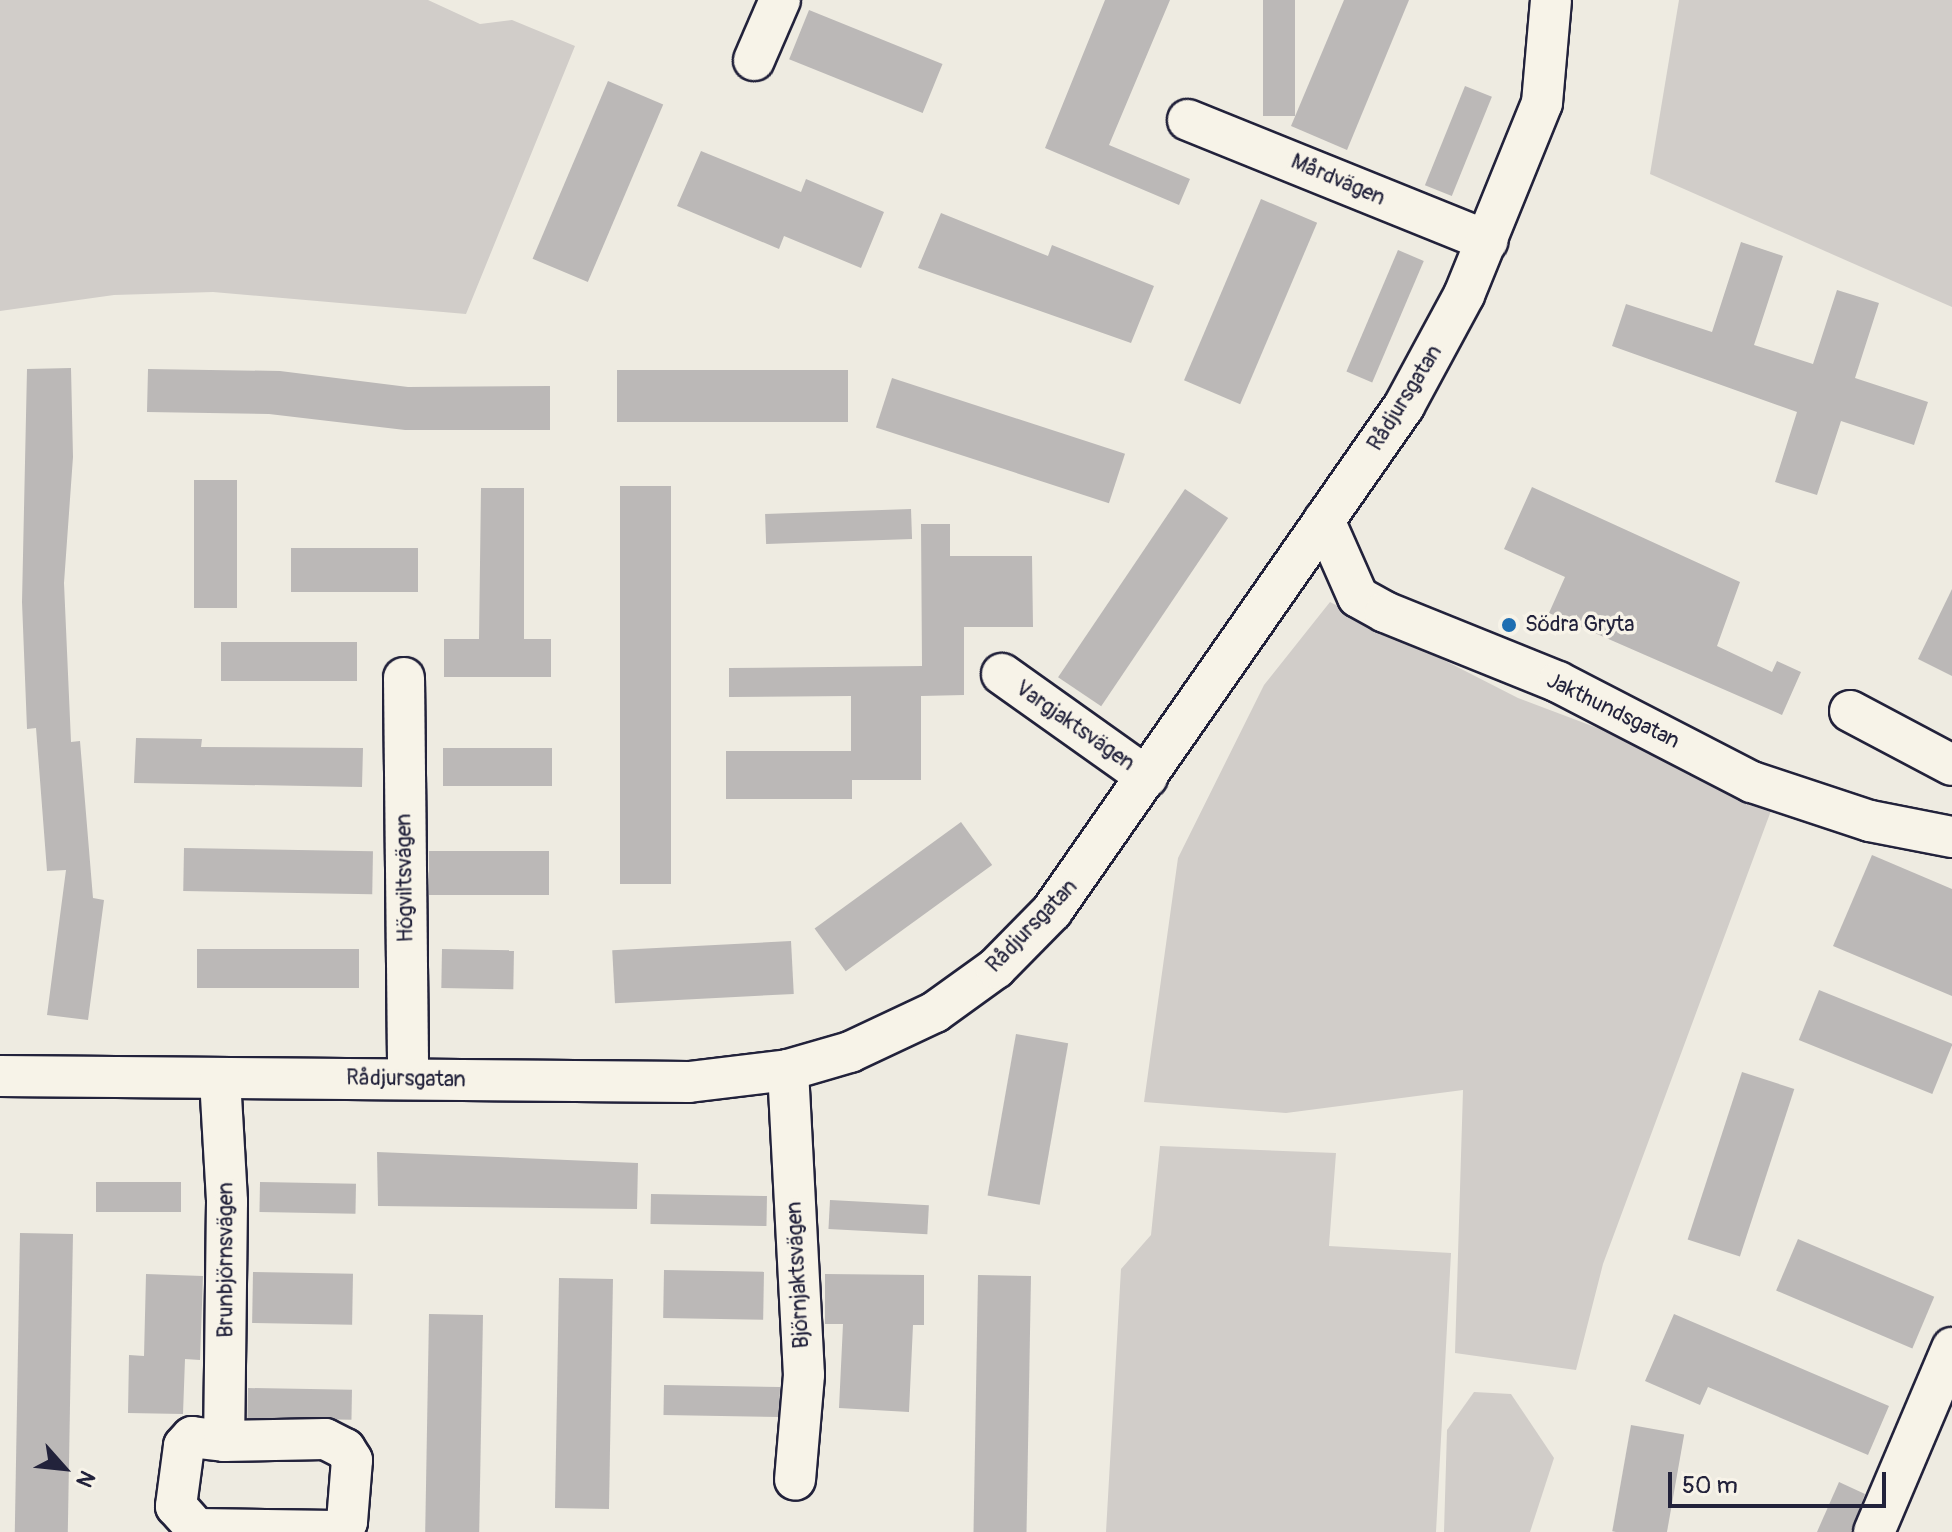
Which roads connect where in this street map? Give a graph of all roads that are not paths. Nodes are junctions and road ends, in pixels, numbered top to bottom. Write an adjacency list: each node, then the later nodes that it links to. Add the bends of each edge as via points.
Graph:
1 (780, 0): 3 (street)
2 (1551, 0): 5 (street, Rådjursgatan, via 1542,103)
3 (754, 60)
4 (1188, 120): 5 (street, Mårdvägen)
5 (1488, 241): 6 (street, Rådjursgatan, via 1410,395)
6 (1324, 520): 11 (street, Rådjursgatan); 12 (street, Jakthundsgatan, via 1358,597 1385,612 1558,682 1752,782 1870,821)
7 (1002, 674): 11 (street, Vargjaktsvägen)
8 (404, 678): 15 (street, Högviltsvägen)
9 (1850, 711): 10 (street)
10 (1952, 765)
11 (1147, 777): 13 (street, Rådjursgatan, via 1052,911 996,968 891,1036)
12 (1952, 837)
13 (788, 1070): 15 (street, Rådjursgatan, via 689,1082); 19 (street, Björnjaktsvägen, via 805,1407)
14 (0, 1076): 16 (street, Rådjursgatan)
15 (408, 1078): 16 (street, Rådjursgatan)
16 (220, 1079): 18 (street, Brunbjörnsvägen, via 227,1202)
17 (1952, 1348): 20 (street)
18 (224, 1441)
19 (795, 1480)
20 (1874, 1532)

